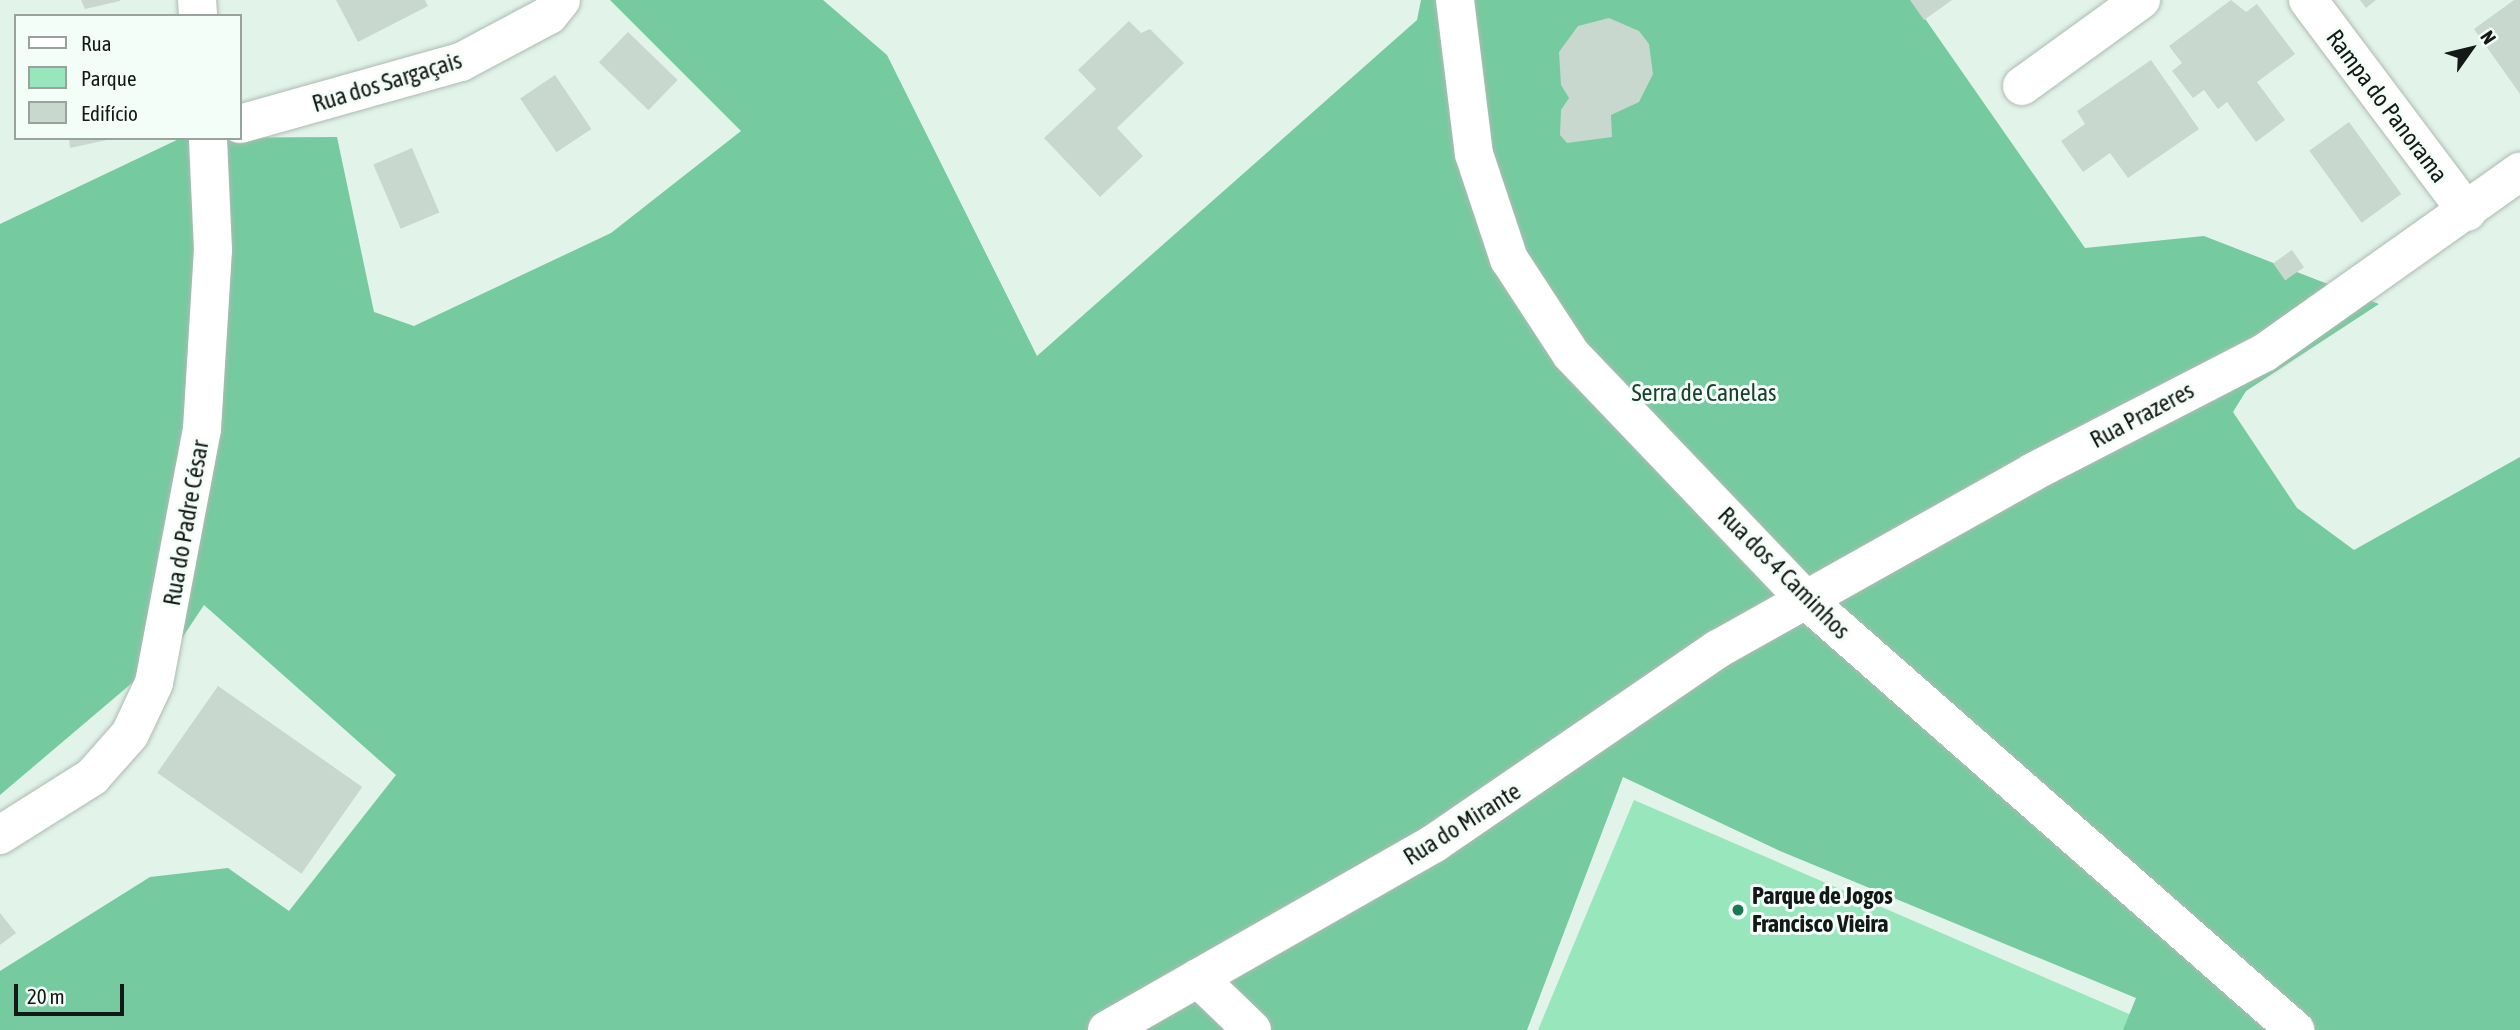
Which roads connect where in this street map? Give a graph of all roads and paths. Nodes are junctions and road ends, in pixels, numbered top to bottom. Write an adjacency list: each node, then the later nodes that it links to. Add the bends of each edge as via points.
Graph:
1 (561, 0): 6 (street, Rua dos Sargaçais, via 550,15 461,62)
2 (1455, 0): 10 (street, Rua dos 4 Caminhos, via 1474,155 1509,259 1571,354)
3 (2141, 0): 5 (street)
4 (2308, 0): 9 (street, Rampa do Panorama)
5 (2022, 86)
6 (242, 123)
7 (208, 140): 11 (street, Rua do Padre César, via 213,250 202,429 154,683 130,734 92,776)
8 (2520, 172): 9 (street, Rua Prazeres)
9 (2467, 212): 10 (street, Rua Prazeres, via 2264,353)
10 (1805, 599): 12 (street, Rua do Mirante, via 1718,649 1436,842); 15 (street, Rua dos 4 Caminhos)
11 (0, 835)
12 (1198, 978): 13 (street, Rua do Mirante); 14 (street)
13 (1107, 1030)
14 (1252, 1030)
15 (2295, 1030)

